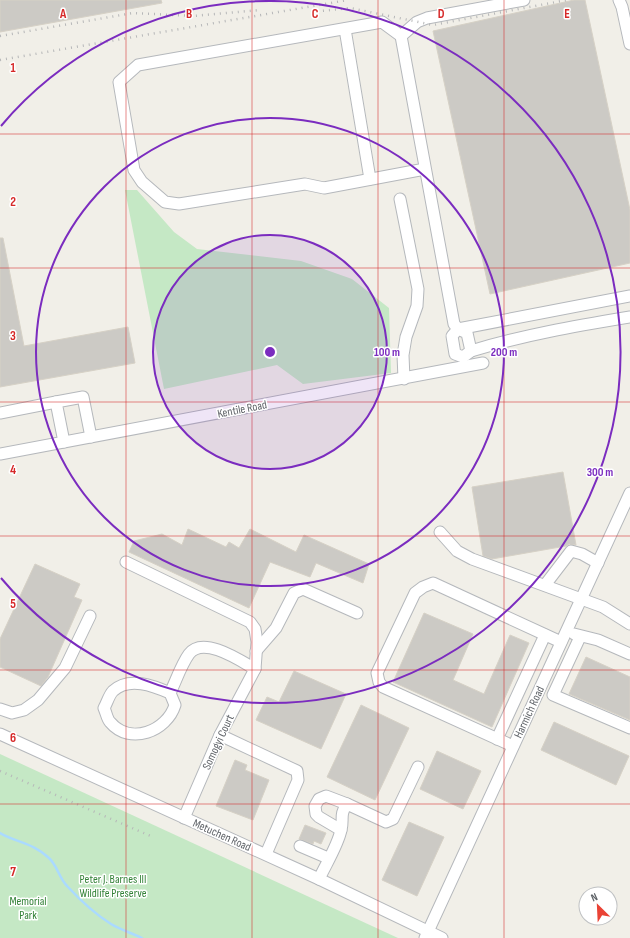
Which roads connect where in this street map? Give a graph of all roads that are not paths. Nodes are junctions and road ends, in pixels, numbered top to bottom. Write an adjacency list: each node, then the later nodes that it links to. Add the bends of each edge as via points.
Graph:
1 (524, 0): 4 (street, via 427,18 417,22)
2 (624, 4): 5 (street)
3 (345, 29): 4 (street, via 382,22); 7 (street); 7 (street, via 138,65 119,82 134,170 142,182 165,202 179,204 305,184 324,188)
4 (401, 36): 6 (street)
5 (630, 44)
6 (425, 169): 7 (street); 11 (street, via 454,324)
7 (370, 179)
8 (400, 198): 14 (street, via 418,289 417,306 406,337 403,355)
9 (630, 296): 11 (street)
10 (630, 317): 12 (street, via 496,343)
11 (458, 329): 12 (street, via 467,333); 12 (street, via 452,336 455,354)
12 (466, 358): 13 (street, Kentile Road); 14 (street, Kentile Road)
13 (483, 363)
14 (404, 379): 17 (street, Kentile Road)
15 (56, 402): 16 (street); 17 (street, via 83,397); 18 (street)
16 (0, 413)
17 (91, 437): 18 (street, Kentile Road)
18 (64, 442): 19 (street, Kentile Road)
19 (0, 454)
20 (630, 493): 23 (street, Harmich Road)
21 (440, 532): 24 (street, via 457,551 472,559)
22 (126, 562): 33 (street, via 250,622 255,629)
23 (598, 563): 24 (street, via 571,551); 25 (street, Harmich Road)
24 (545, 585): 25 (street)
25 (582, 599): 28 (street, via 603,607); 29 (street, Harmich Road)
26 (357, 613): 33 (street, via 303,589 300,590 294,593 276,628)
27 (90, 616): 40 (street, via 65,668 38,700 24,710 12,713)
28 (630, 624)
29 (566, 632): 31 (street); 32 (street, Harmich Road)
30 (545, 635): 32 (street); 45 (street); 45 (street, via 433,583 414,593 377,673 383,687)
31 (580, 636): 34 (street, via 598,640); 38 (street)
32 (561, 642): 36 (street, Harmich Road)
33 (256, 651): 35 (street)
34 (630, 654)
35 (255, 669): 37 (street, via 216,649 202,647 188,655); 44 (street, Somogyi Court)
36 (540, 689): 38 (street); 46 (street, Harmich Road)
37 (170, 693): 37 (street, via 152,685 138,683 120,687 113,691 104,708 110,722 123,731 138,734 158,729 172,716 175,705)
38 (553, 695): 42 (street)
39 (0, 702): 40 (street)
40 (0, 709): 41 (street)
41 (0, 716)
42 (630, 728)
43 (0, 734): 49 (street, Metuchen Road)
44 (220, 735): 49 (street, Somogyi Court); 52 (street, via 297,771 298,780)
45 (497, 739): 46 (street)
46 (513, 746): 55 (street, Harmich Road)
47 (418, 766): 48 (street, via 393,819 386,822)
48 (347, 804): 50 (street, via 341,818); 50 (street, via 326,796 319,799 315,806 319,817)
49 (184, 818): 52 (street, Metuchen Road)
50 (341, 830): 53 (street)
51 (300, 846): 53 (street)
52 (266, 854): 54 (street, Metuchen Road)
53 (328, 858): 54 (street)
54 (319, 879): 55 (street, Metuchen Road)
55 (426, 935): 56 (street, Metuchen Road)
56 (442, 938)

